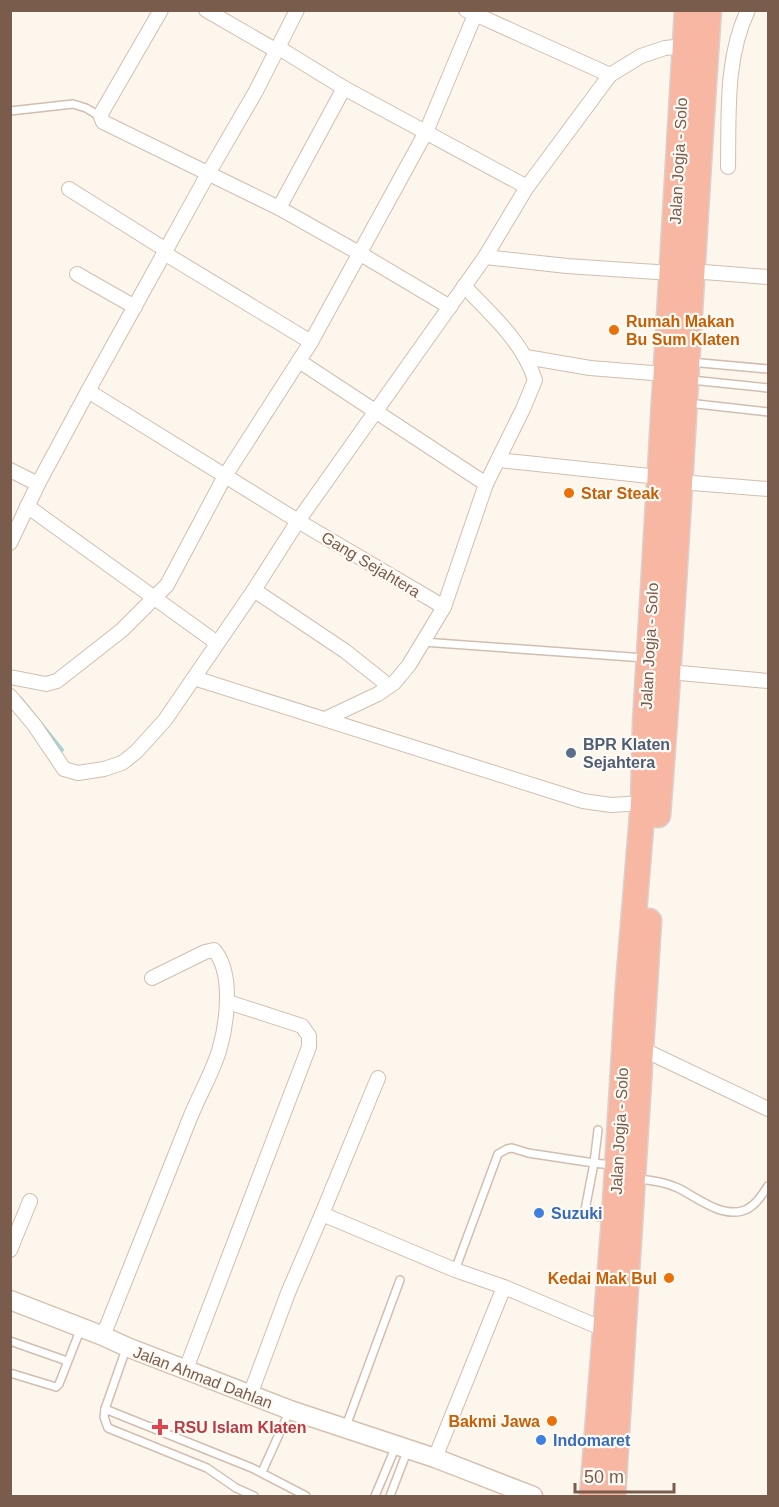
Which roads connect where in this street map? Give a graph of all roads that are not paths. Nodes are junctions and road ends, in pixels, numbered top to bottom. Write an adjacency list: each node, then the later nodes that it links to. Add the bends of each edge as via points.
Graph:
1 (161, 10): 13 (street)
2 (206, 10): 9 (street)
3 (297, 10): 9 (street)
4 (687, 10): 8 (highway, Jalan Jogja - Solo)
5 (709, 10): 17 (highway)
6 (748, 10): 15 (street, via 736,42 731,75)
7 (473, 12): 10 (street); 14 (street)
8 (684, 46): 10 (street, via 641,56); 17 (highway, Jalan Jogja - Solo)
9 (278, 49): 11 (street); 16 (street)
10 (610, 75): 18 (street)
11 (344, 88): 14 (street); 20 (street)
12 (10, 111): 13 (lane, via 73,104)
13 (101, 117): 16 (street, via 104,122)
14 (426, 132): 18 (street); 22 (street)
15 (728, 167)
16 (208, 172): 20 (street); 21 (street)
17 (687, 173): 24 (highway, Jalan Jogja - Solo)
18 (527, 187): 23 (street)
19 (69, 189): 21 (street)
20 (279, 208): 22 (street)
21 (165, 251): 28 (street); 30 (street)
22 (359, 253): 29 (street); 30 (street)
23 (485, 257): 24 (street); 27 (street)
24 (681, 272): 26 (street); 34 (highway, Jalan Jogja - Solo)
25 (77, 274): 28 (street)
26 (768, 277)
27 (464, 286): 29 (street); 31 (street)
28 (135, 307): 36 (street)
29 (450, 307): 37 (street)
30 (311, 342): 32 (street)
31 (526, 357): 34 (street); 39 (street, via 535,380)
32 (298, 361): 37 (street); 41 (street)
33 (768, 369): 34 (lane)
34 (680, 380): 35 (lane); 38 (lane); 42 (highway, Jalan Jogja - Solo); 42 (highway, Jalan Jogja - Solo)
35 (768, 388)
36 (88, 391): 41 (street, Gang Sejahtera); 43 (street)
37 (375, 412): 44 (street); 47 (street)
38 (768, 412)
39 (499, 460): 42 (street); 44 (street)
40 (10, 470): 43 (street)
41 (225, 476): 47 (street, Gang Sejahtera); 50 (street, via 167,585)
42 (669, 480): 45 (street); 54 (highway, Jalan Jogja - Solo); 55 (highway, Jalan Jogja - Solo)
43 (38, 484): 46 (street)
44 (486, 484): 51 (street)
45 (768, 489)
46 (27, 506): 48 (street); 50 (street)
47 (298, 521): 49 (street); 51 (street, Gang Sejahtera)
48 (12, 535)
49 (254, 590): 53 (street); 59 (street, via 345,651)
50 (154, 598): 53 (street); 56 (street, via 122,630 57,681 46,684)
51 (444, 608): 52 (street)
52 (423, 642): 54 (lane); 59 (street)
53 (217, 643): 57 (street)
54 (649, 658): 62 (highway, Jalan Jogja - Solo)
55 (669, 672): 58 (street); 65 (highway, Jalan Jogja - Solo)
56 (10, 677)
57 (194, 678): 60 (street, via 165,720 136,752 122,763 78,773 58,764 35,726); 61 (street)
58 (768, 681)
59 (389, 686): 61 (street)
60 (10, 696)
61 (325, 719): 62 (street, via 583,801)
62 (643, 804): 69 (highway, Jalan Jogja - Solo)
63 (152, 978): 64 (street, via 214,950 225,972)
64 (228, 1002): 80 (street, via 219,1051); 84 (street, via 302,1026 309,1036 309,1047)
65 (642, 1049): 67 (street); 69 (highway, Jalan Jogja - Solo)
66 (378, 1078): 72 (street)
67 (767, 1104)
68 (598, 1130): 69 (lane)
69 (616, 1171): 70 (lane, via 656,1180 731,1212 743,1211 759,1200); 74 (lane, via 512,1148 502,1150 495,1159); 79 (highway, Jalan Jogja - Solo); 99 (highway, Jalan Jogja - Solo)
70 (768, 1186)
71 (30, 1201): 73 (street)
72 (322, 1214): 74 (street); 86 (street)
73 (10, 1250)
74 (455, 1270): 76 (street)
75 (400, 1280): 89 (lane)
76 (504, 1287): 79 (street); 91 (street)
77 (10, 1300): 78 (street, Jalan Ahmad Dahlan)
78 (82, 1327): 80 (street, Jalan Ahmad Dahlan); 83 (lane)
79 (606, 1330): 98 (highway, Jalan Jogja - Solo)
80 (103, 1336): 82 (street, Jalan Ahmad Dahlan)
81 (10, 1341): 83 (lane)
82 (127, 1347): 84 (street, Jalan Ahmad Dahlan); 87 (lane)
83 (67, 1361): 85 (lane, via 56,1387)
84 (186, 1369): 86 (street, Jalan Ahmad Dahlan)
85 (10, 1373)
86 (250, 1395): 88 (street, Jalan Ahmad Dahlan)
87 (105, 1408): 92 (lane); 93 (lane, via 105,1424 112,1431 207,1468)
88 (290, 1410): 89 (street, Jalan Ahmad Dahlan); 92 (lane)
89 (346, 1428): 90 (street, Jalan Ahmad Dahlan)
90 (402, 1447): 91 (street, Jalan Ahmad Dahlan); 95 (lane); 96 (lane)
91 (435, 1458): 97 (street, Jalan Ahmad Dahlan)
92 (262, 1472): 94 (lane)
93 (254, 1497)
94 (306, 1497)
95 (375, 1497)
96 (390, 1497)
97 (533, 1497)
98 (592, 1497)
99 (614, 1497)

